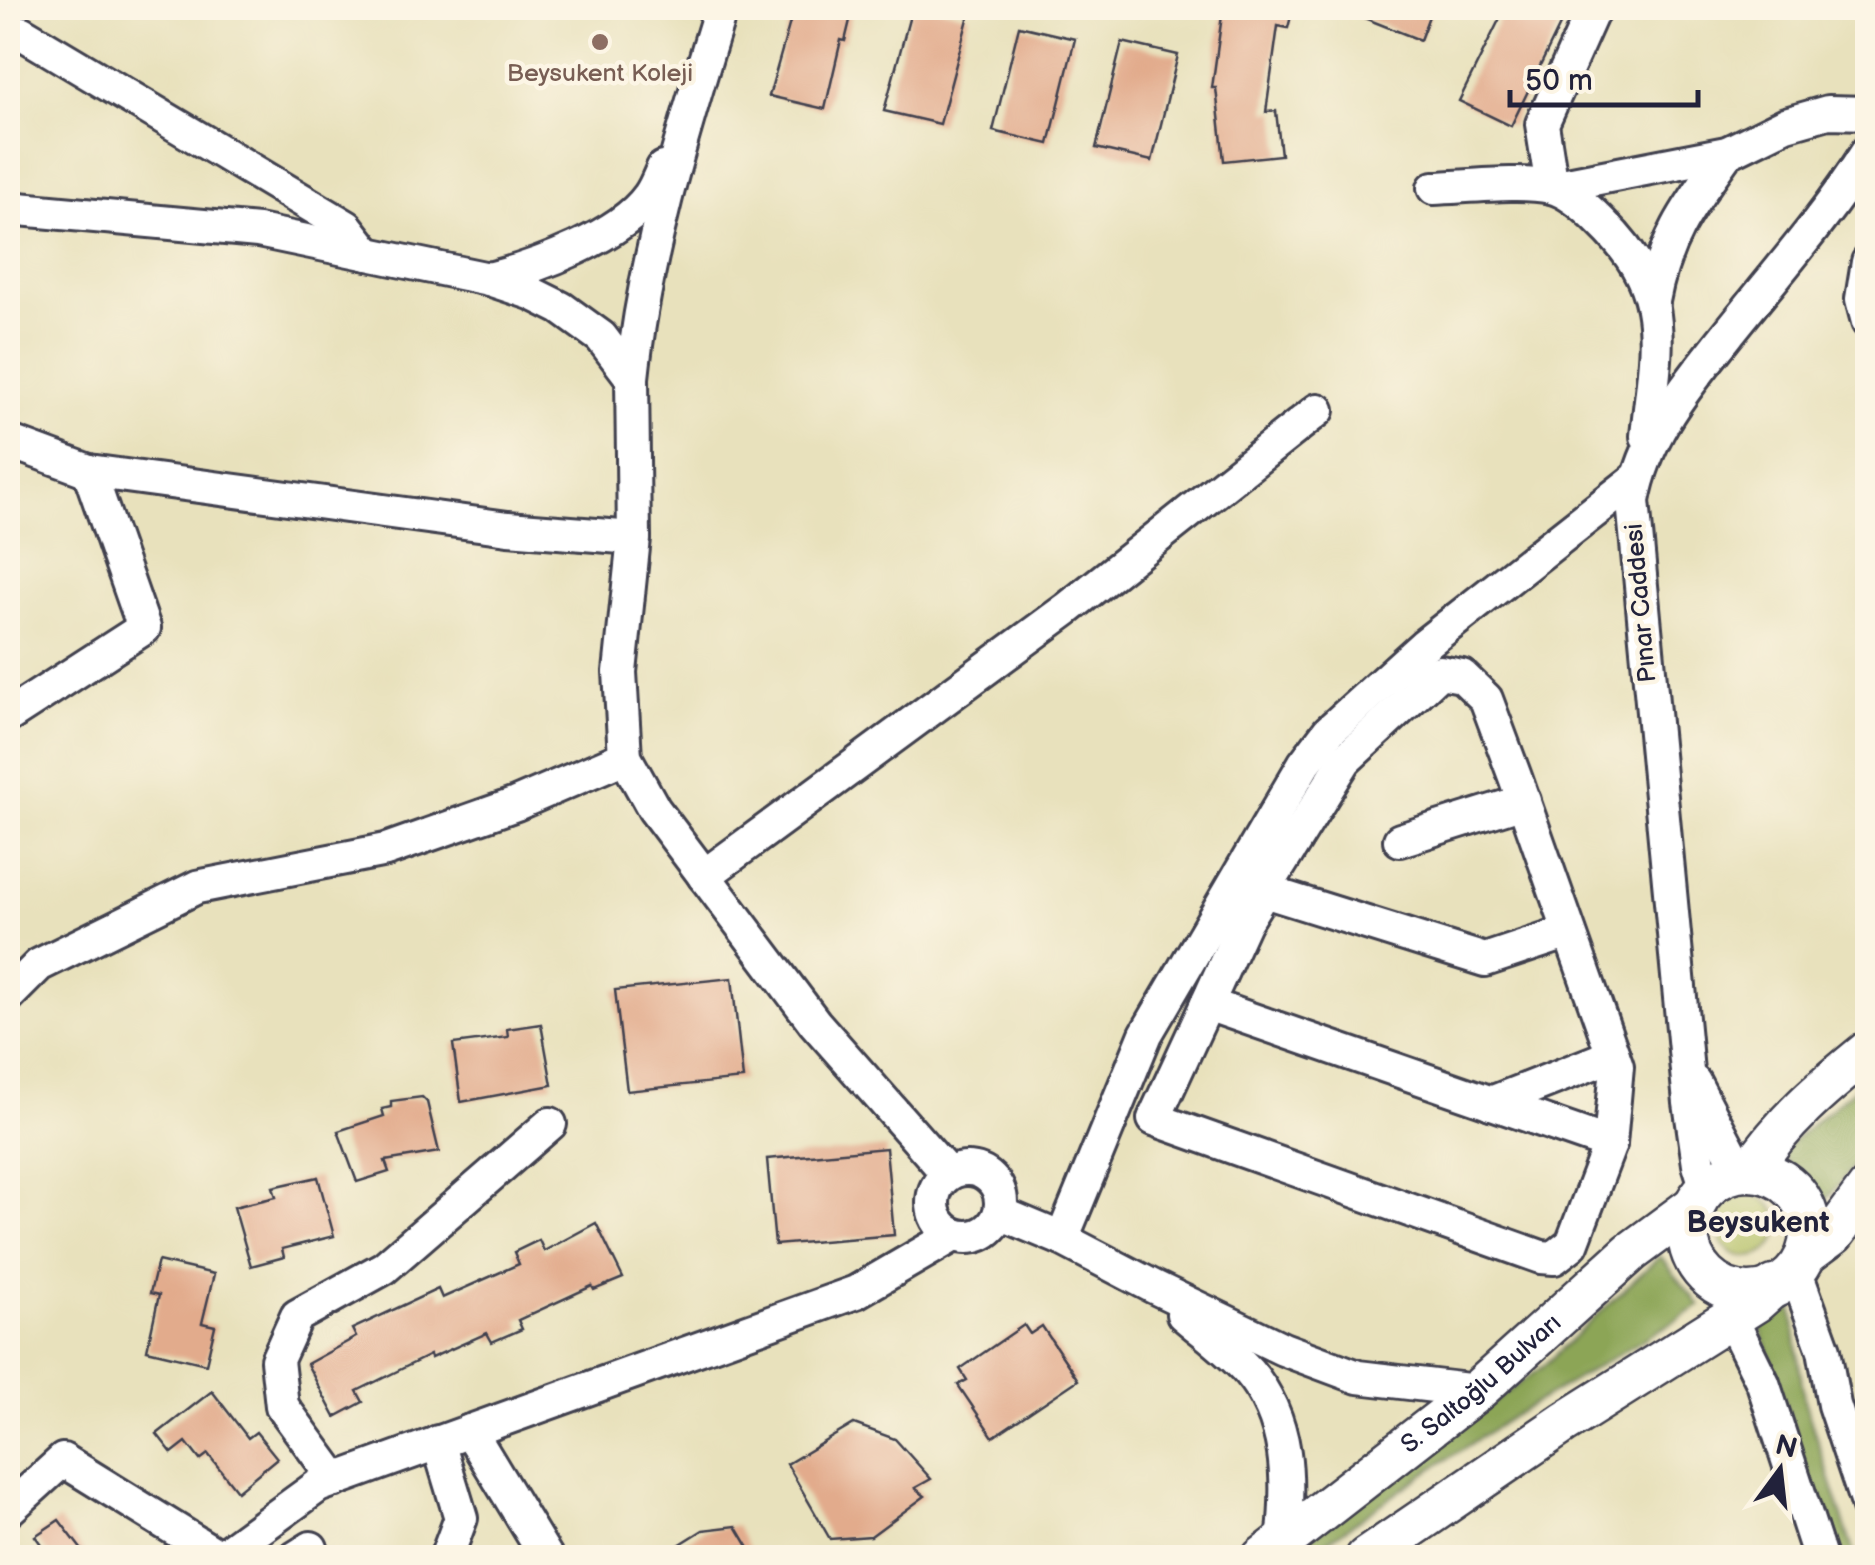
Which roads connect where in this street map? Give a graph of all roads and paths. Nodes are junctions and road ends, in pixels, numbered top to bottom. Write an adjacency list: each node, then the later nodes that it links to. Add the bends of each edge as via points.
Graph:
1 (721, 8): 4 (street)
2 (1594, 8): 8 (street, via 1542,124)
3 (8, 29): 11 (street, via 347,227)
4 (690, 109): 13 (street, via 649,197 619,224 539,266); 16 (street, via 640,309)
5 (1868, 112): 7 (street, via 1828,112 1786,124)
6 (1868, 151): 19 (street, Pınar Caddesi, via 1670,408)
7 (1728, 153): 8 (street); 14 (street, via 1680,220 1660,263)
8 (1552, 187): 9 (street); 14 (street, via 1617,237 1641,268)
9 (1434, 188)
10 (8, 208): 11 (street, via 258,231)
11 (368, 254): 13 (street)
12 (1868, 262): 15 (street, via 1862,299)
13 (490, 279): 16 (street, via 561,308 602,337)
14 (1653, 300): 19 (street, via 1656,347)
15 (1868, 322)
16 (632, 378): 21 (street)
17 (1318, 410): 27 (street, via 1067,608)
18 (8, 441): 20 (street)
19 (1641, 466): 22 (street); 38 (street, Pınar Caddesi, via 1632,524 1694,1134)
20 (88, 471): 21 (street, via 508,528); 23 (street, via 144,628)
21 (634, 538): 24 (street, via 620,672)
22 (1432, 659): 25 (street, via 1486,700); 28 (street, via 1345,760); 42 (street, via 1329,731 1279,803 1146,1034)
23 (8, 716)
24 (625, 757): 27 (street); 30 (street, via 386,850 197,887 39,965)
25 (1524, 801): 26 (street); 29 (street)
26 (1400, 840)
27 (704, 876): 37 (street, via 816,1023)
28 (1264, 890): 29 (street, via 1485,960); 31 (street)
29 (1570, 932): 33 (street)
30 (8, 996)
31 (1207, 1004): 34 (street); 36 (street, via 1154,1119 1541,1257 1554,1258 1572,1244)
32 (1868, 1051): 38 (main road, S. Saltoğlu Bulvarı, via 1804,1102)
33 (1613, 1056): 34 (street); 36 (street)
34 (1492, 1103): 36 (street)
35 (550, 1124): 49 (street, via 384,1268 297,1316 276,1360 282,1406)
36 (1610, 1144)
37 (948, 1174): 40 (street, via 983,1172 999,1189); 41 (street, via 932,1201 938,1222)
38 (1723, 1184): 43 (main road, via 1778,1178 1799,1196 1810,1223); 43 (main road, via 1690,1222 1690,1242 1703,1271 1719,1285 1758,1292); 46 (main road, S. Saltoğlu Bulvarı, via 1631,1252)
39 (1868, 1188): 43 (main road, via 1834,1234)
40 (1000, 1212): 41 (street, via 977,1236); 42 (street)
41 (954, 1235): 47 (street, via 856,1292)
42 (1062, 1239): 44 (street)
43 (1792, 1270): 45 (main road); 50 (street, via 1824,1350 1834,1406)
44 (1154, 1288): 46 (street, via 1358,1377); 52 (street, via 1248,1371 1272,1408 1285,1450 1288,1500)
45 (1731, 1318): 56 (main road); 57 (street, via 1763,1384)
46 (1477, 1391): 52 (main road, S. Saltoğlu Bulvarı)
47 (470, 1431): 48 (street); 55 (street)
48 (438, 1442): 49 (street); 54 (street, via 461,1518)
49 (336, 1480): 53 (street)
50 (1868, 1507)
51 (8, 1510): 53 (street, via 63,1460)
52 (1273, 1550)
53 (220, 1557)
54 (446, 1558)
55 (547, 1558)
56 (1366, 1558)
57 (1820, 1558)

